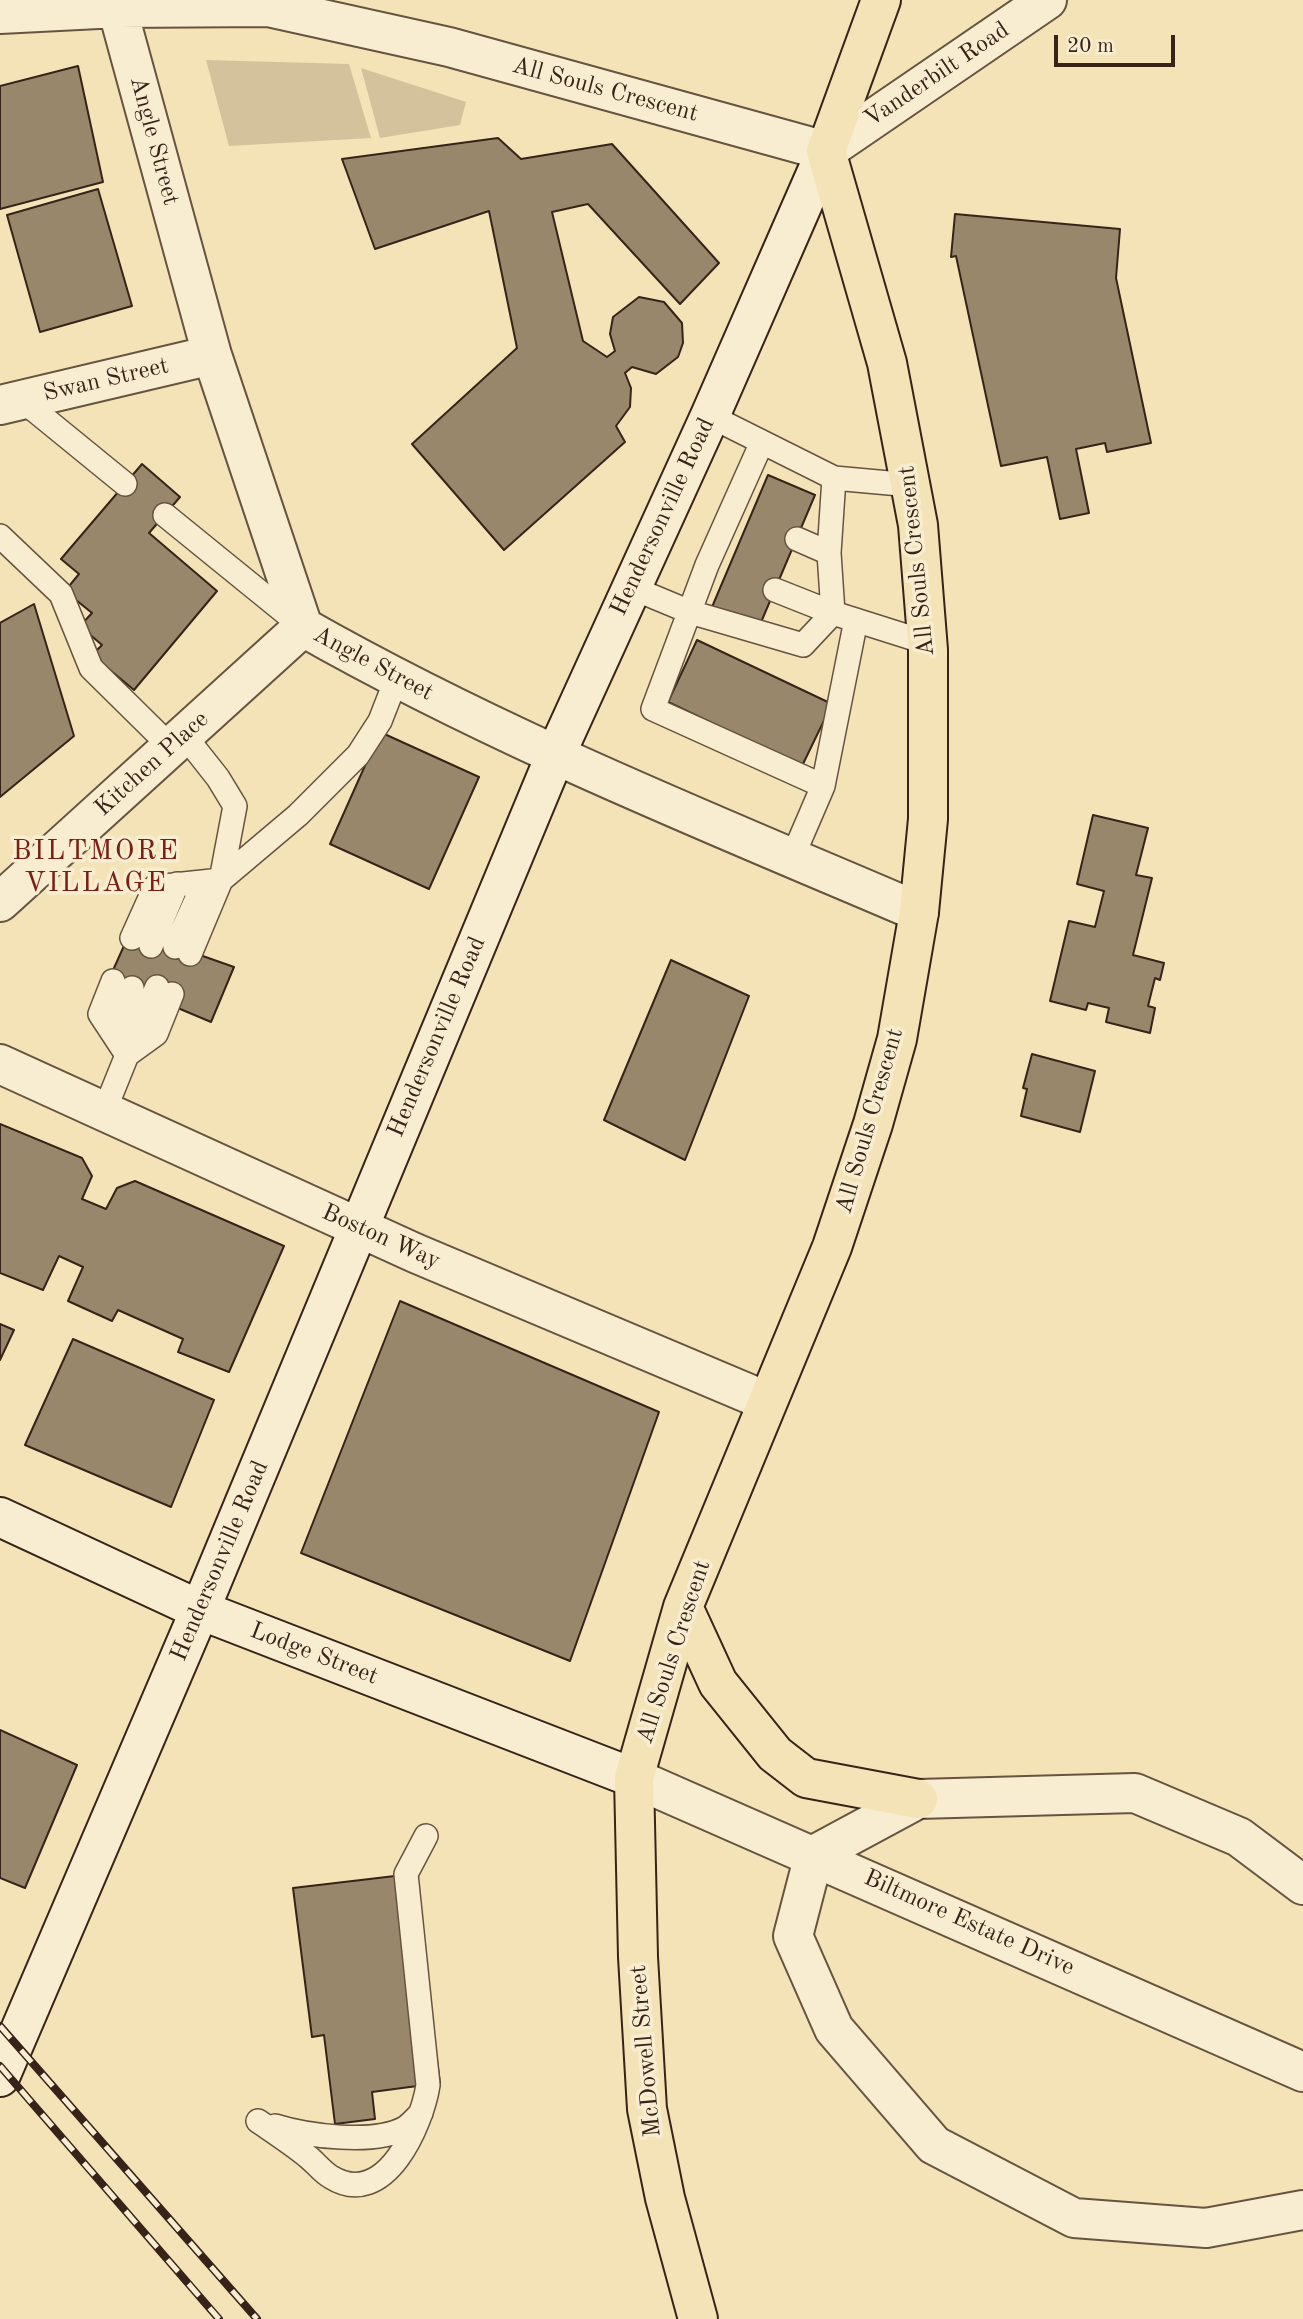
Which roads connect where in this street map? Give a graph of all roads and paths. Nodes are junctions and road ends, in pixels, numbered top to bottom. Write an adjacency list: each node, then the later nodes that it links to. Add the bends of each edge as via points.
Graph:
1 (881, 0): 5 (main road, Hendersonville Road)
2 (1047, 0): 5 (street, Vanderbilt Road)
3 (116, 4): 4 (street, All Souls Crescent); 5 (street, All Souls Crescent, via 268,7 449,47); 6 (street, Angle Street)
4 (0, 14)
5 (826, 151): 8 (street, Hendersonville Road); 12 (main road, All Souls Crescent, via 887,363)
6 (212, 355): 7 (street, Swan Street); 22 (street, Angle Street)
7 (11, 402): 11 (lane)
8 (710, 416): 9 (lane); 17 (street, Hendersonville Road)
9 (762, 442): 10 (lane); 19 (lane, via 741,514 717,569)
10 (834, 478): 12 (lane); 16 (lane)
11 (125, 484)
12 (911, 485): 23 (main road, All Souls Crescent)
13 (165, 515): 22 (lane)
14 (0, 536): 25 (lane, via 61,594 91,668)
15 (797, 539): 16 (lane)
16 (829, 553): 20 (lane)
17 (631, 587): 19 (lane); 26 (street, Hendersonville Road)
18 (775, 590): 20 (lane)
19 (690, 612): 20 (lane, via 803,645); 27 (lane, via 653,709)
20 (833, 613): 21 (lane)
21 (856, 620): 23 (lane); 27 (lane)
22 (303, 627): 24 (street, Angle Street); 25 (street, Kitchen Place)
23 (928, 643): 31 (main road, All Souls Crescent, via 928,819)
24 (396, 680): 26 (street, Angle Street); 29 (lane, via 380,721 358,755 298,815)
25 (177, 741): 29 (lane, via 218,778 235,806); 30 (street, Kitchen Place)
26 (555, 756): 28 (street, Angle Street); 39 (street, Hendersonville Road)
27 (823, 786): 28 (lane)
28 (792, 858): 31 (street, Angle Street)
29 (213, 880): 32 (lane, via 155,887); 33 (lane)
30 (0, 902)
31 (919, 912): 40 (main road, All Souls Crescent, via 897,1040 873,1124 832,1247)
32 (141, 942)
33 (182, 950)
34 (123, 985): 36 (lane, via 118,1020)
35 (164, 991): 36 (lane, via 156,1034)
36 (127, 1055): 38 (lane)
37 (0, 1064): 38 (street, Boston Way)
38 (104, 1112): 39 (street, Boston Way)
39 (357, 1227): 40 (street, Boston Way); 43 (street, Hendersonville Road)
40 (766, 1401): 42 (main road, All Souls Crescent)
41 (0, 1517): 43 (street, Lodge Street)
42 (683, 1607): 44 (main road, All Souls Crescent); 45 (main road, via 718,1683 775,1754 806,1778)
43 (200, 1610): 44 (street, Lodge Street); 50 (street, Hendersonville Road)
44 (634, 1778): 47 (street, Biltmore Estate Drive); 53 (main road, McDowell Street, via 647,2109 665,2198)
45 (918, 1799): 47 (street); 48 (street, via 1135,1793 1239,1838)
46 (426, 1836): 51 (lane, via 406,1874 428,2085)
47 (814, 1855): 49 (street, Biltmore Estate Drive); 52 (street, via 793,1936 834,2029 934,2145 1073,2218 1206,2228)
48 (1303, 1885)
49 (1303, 2072)
50 (0, 2077)
51 (424, 2110): 51 (lane, via 402,2154 376,2180 354,2183 332,2179 258,2121 306,2135 333,2137 389,2133 405,2128)
52 (1303, 2210)
53 (698, 2319)

